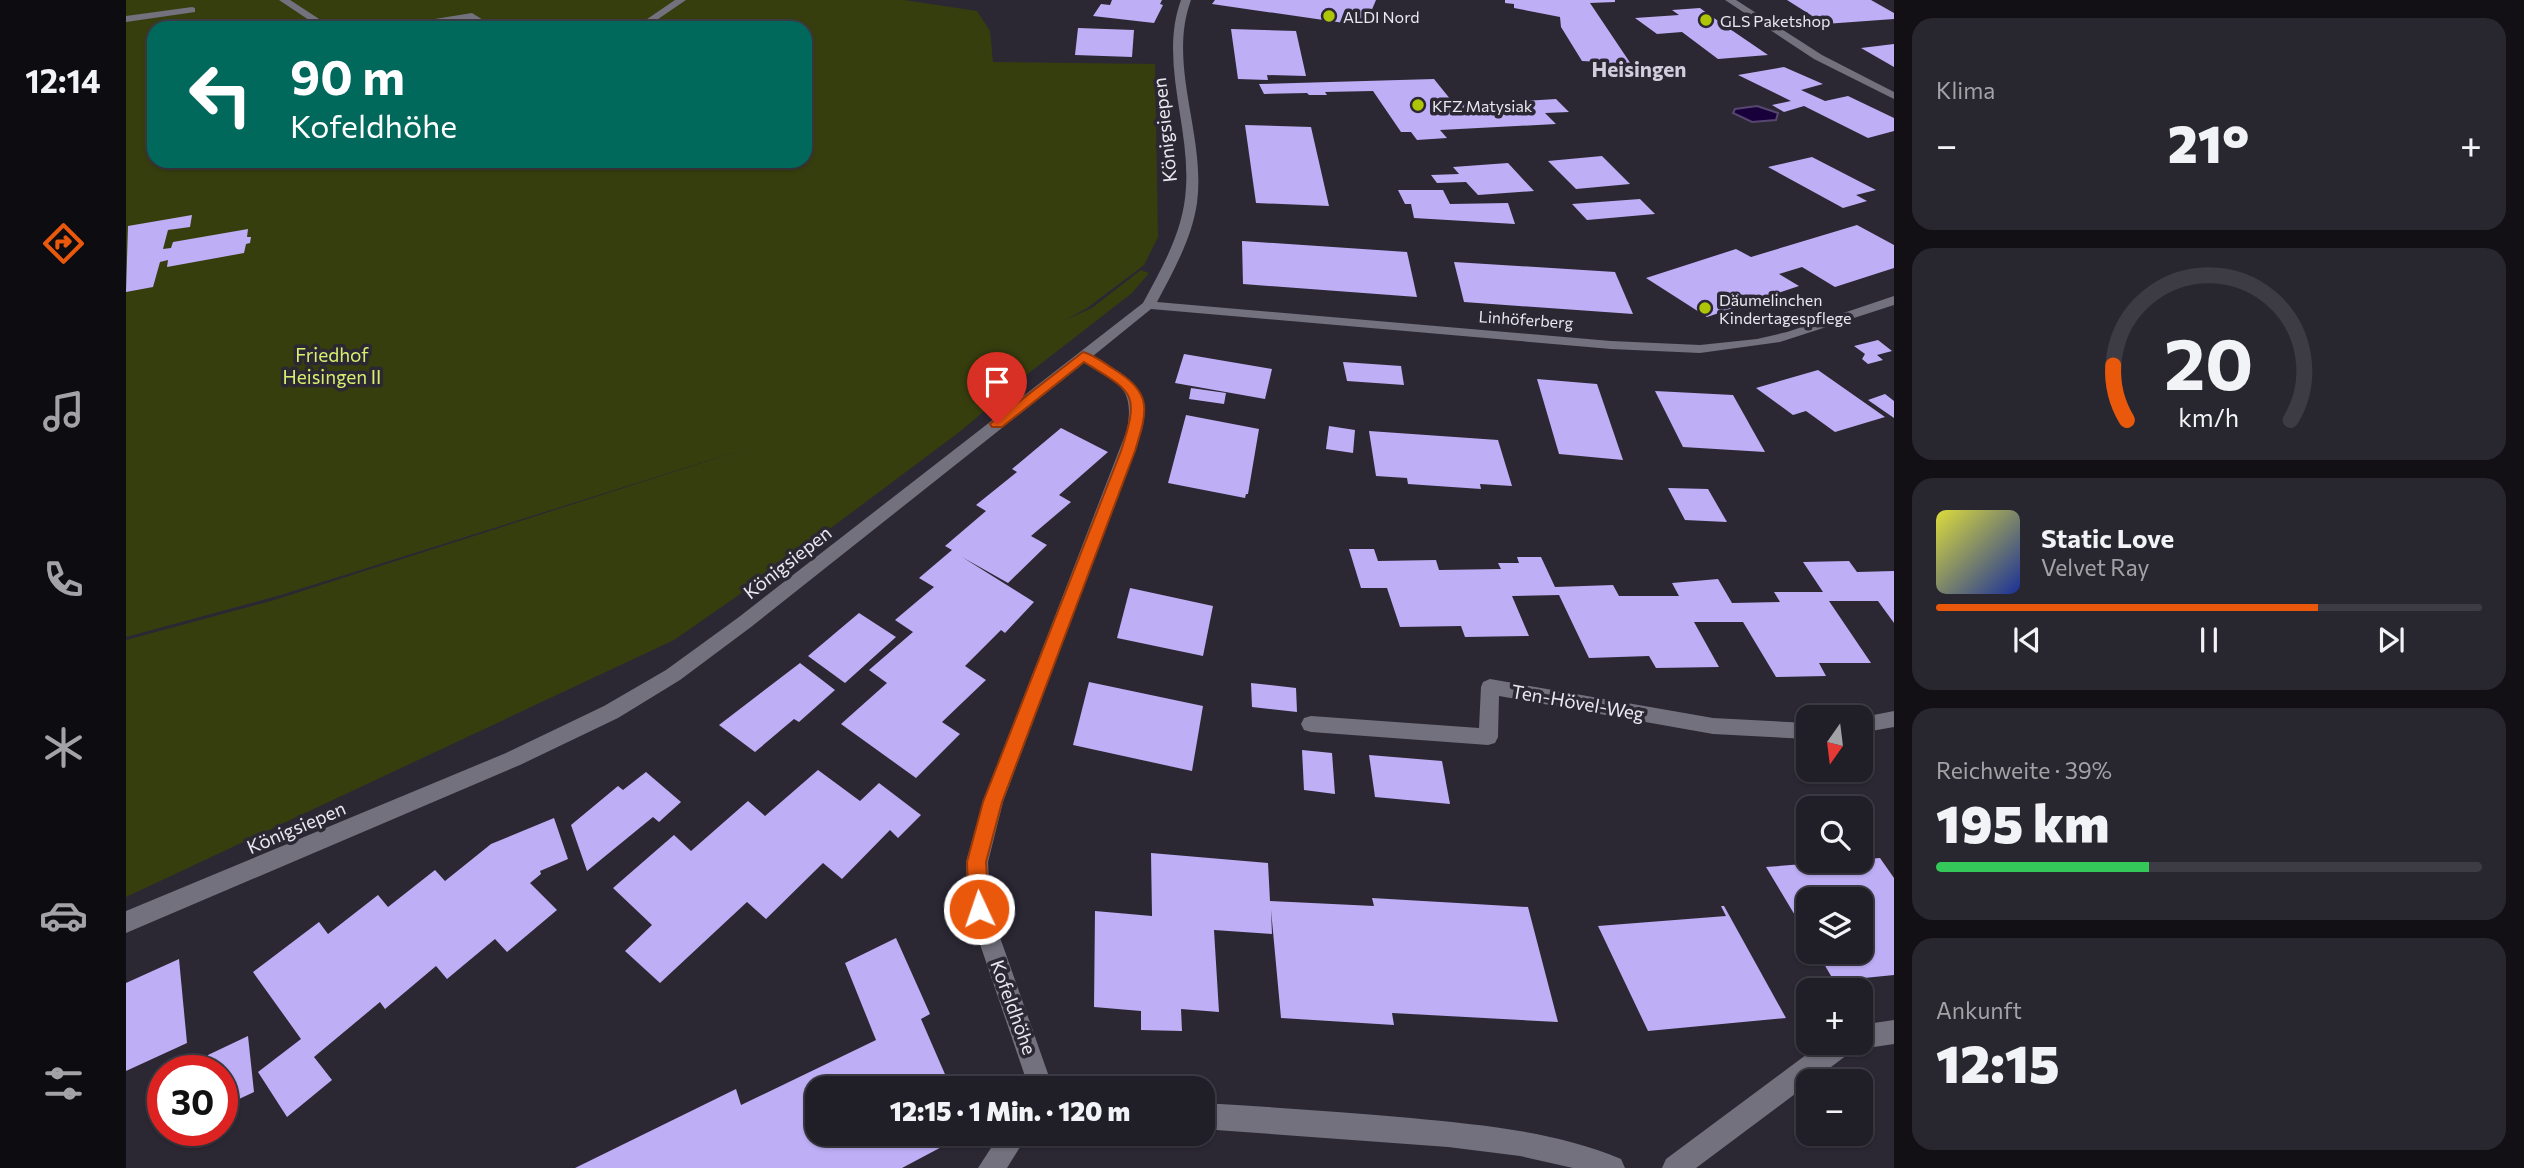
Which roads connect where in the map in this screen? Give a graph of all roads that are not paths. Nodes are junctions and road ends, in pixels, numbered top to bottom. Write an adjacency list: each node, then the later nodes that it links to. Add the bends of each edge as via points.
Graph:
1 (284, 0): 7 (street)
2 (681, 0): 10 (street)
3 (1186, 0): 13 (street, Königsiepen, via 1175,46 1185,101 1191,200 1184,235)
4 (1730, 0): 11 (street, via 1818,57)
5 (192, 10): 6 (street)
6 (126, 19)
7 (317, 21)
8 (435, 21): 9 (street, via 472,16)
9 (480, 21)
10 (650, 21)
11 (1894, 96)
12 (1894, 300): 13 (street, Linhöferberg, via 1809,331 1756,343 1684,347 1328,323)
13 (1148, 305): 14 (street, Königsiepen)
14 (1083, 356): 19 (street, Königsiepen, via 745,622 673,675 611,712 513,759); 23 (street, Kofeldhöhe, via 1127,383 1137,396 1139,416 993,802 976,862 979,909)
15 (1894, 719): 16 (street)
16 (1873, 723)
17 (1311, 724): 18 (street, Ten-Hövel-Weg, via 1488,737 1490,687 1713,726)
18 (1796, 730)
19 (126, 922)
20 (1894, 1032): 21 (street)
21 (1873, 1035)
22 (1826, 1055): 28 (street)
23 (1039, 1076)
24 (1215, 1117): 27 (street, via 1475,1137 1585,1157)
25 (1007, 1146): 26 (street)
26 (991, 1168)
27 (1612, 1168)
28 (1675, 1168)

